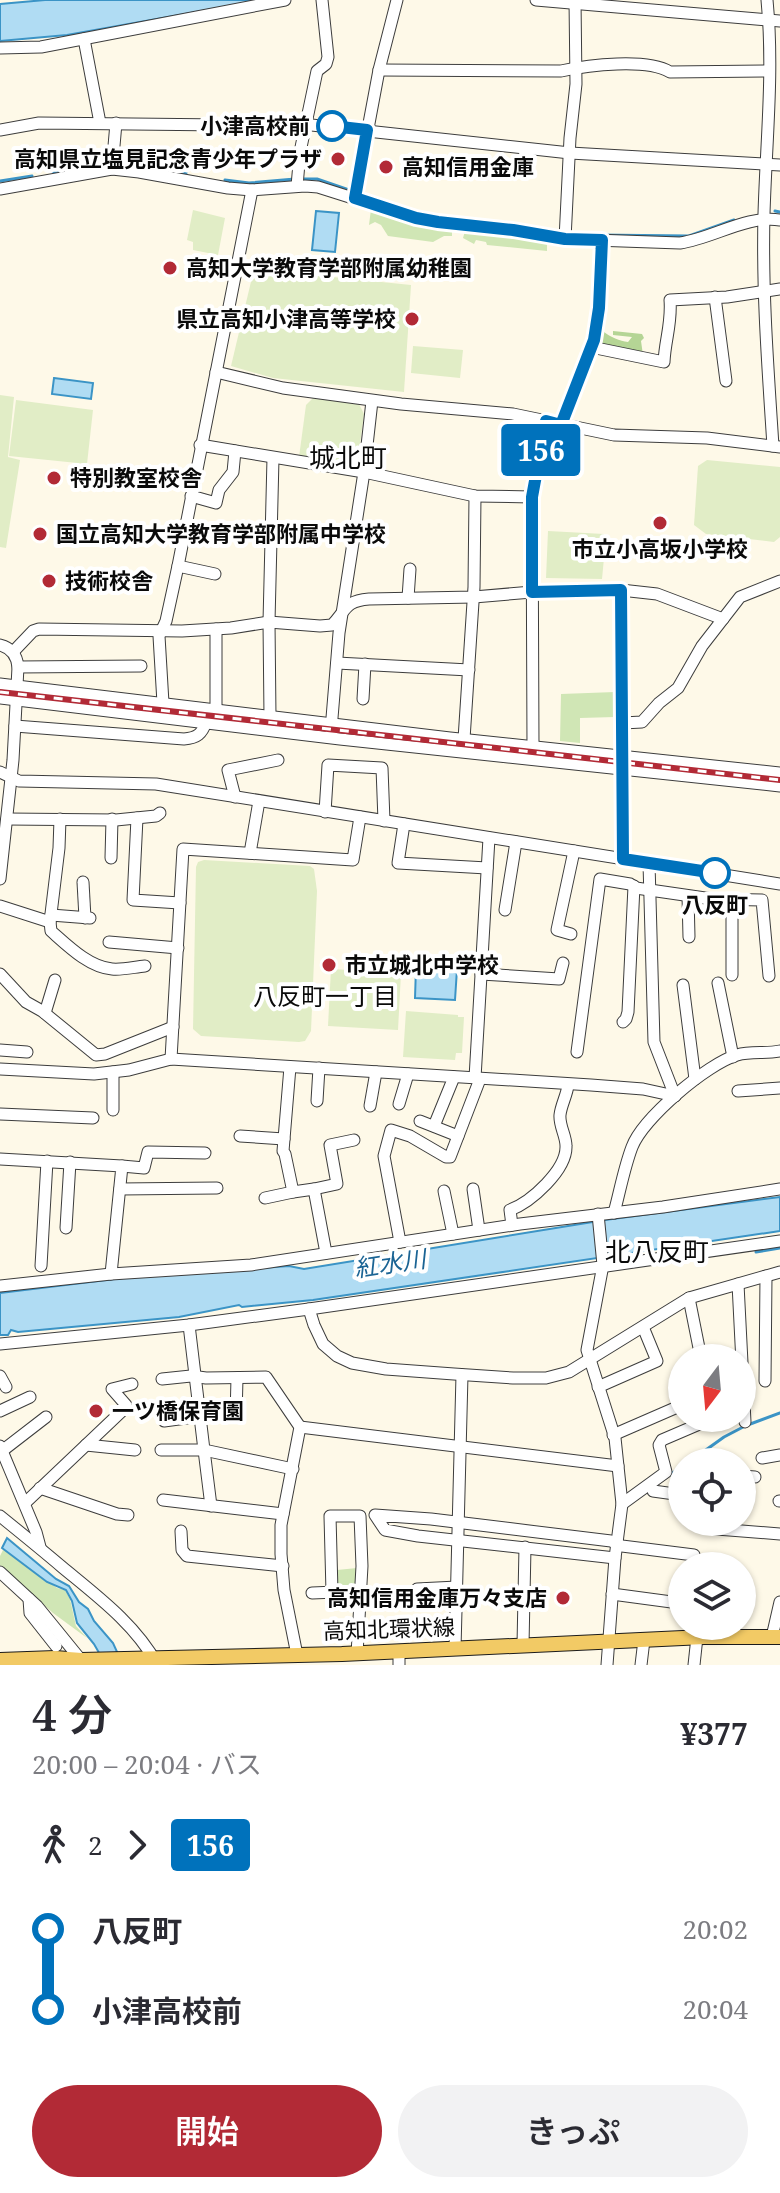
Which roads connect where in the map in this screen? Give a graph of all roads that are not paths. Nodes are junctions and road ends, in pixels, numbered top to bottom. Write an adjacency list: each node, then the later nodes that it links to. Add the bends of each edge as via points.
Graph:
1 (285, 0): 8 (street)
2 (322, 0): 15 (street, via 328,57 317,71)
3 (397, 0): 11 (street)
4 (536, 0): 6 (street)
5 (767, 0): 7 (street)
6 (575, 2): 7 (street); 10 (street)
7 (775, 21): 12 (street)
8 (84, 39): 9 (street); 13 (street)
9 (0, 48)
10 (576, 68): 11 (street); 12 (street, via 591,64 660,66 670,72); 18 (street)
11 (379, 70): 17 (street)
12 (769, 71): 20 (street)
13 (100, 123): 14 (street); 16 (street, via 39,123)
14 (116, 123): 15 (street); 19 (street)
15 (305, 124): 17 (street); 22 (street)
16 (0, 130)
17 (367, 130): 18 (street); 25 (street)
18 (570, 153): 20 (street); 28 (street)
19 (113, 164): 23 (street); 24 (street)
20 (766, 165): 21 (street); 26 (street)
21 (780, 165)
22 (296, 181): 24 (street); 25 (street)
23 (0, 189)
24 (252, 190): 34 (street)
25 (355, 198): 28 (street, via 431,221)
26 (764, 217): 27 (street); 29 (street, via 680,243); 31 (street)
27 (780, 220)
28 (565, 239): 29 (street)
29 (602, 240): 33 (street)
30 (780, 289): 31 (street)
31 (765, 290): 32 (street); 40 (street, via 764,334)
32 (715, 297): 33 (street, via 670,300 664,362); 35 (street)
33 (591, 347): 38 (street)
34 (216, 372): 36 (street, via 273,387); 39 (street)
35 (726, 381)
36 (372, 401): 37 (street); 43 (street)
37 (546, 421): 38 (street); 46 (street)
38 (561, 425): 40 (street, via 630,437 707,438)
39 (200, 445): 41 (street); 44 (street)
40 (776, 447)
41 (235, 451): 42 (street); 44 (street, via 233,472 216,503)
42 (273, 458): 43 (street); 57 (street)
43 (364, 472): 45 (street); 55 (street)
44 (191, 496): 47 (street)
45 (475, 496): 46 (street); 53 (street)
46 (532, 497): 52 (street)
47 (178, 566): 49 (street); 59 (street)
48 (410, 569): 54 (street)
49 (215, 574)
50 (780, 581): 56 (street, via 740,597)
51 (621, 590): 52 (street); 56 (street, via 657,594); 76 (street)
52 (532, 592): 53 (street); 81 (street)
53 (474, 597): 54 (street); 66 (street)
54 (408, 598): 55 (street, via 355,600)
55 (342, 613): 57 (street, via 332,625); 62 (street)
56 (723, 619): 76 (street, via 678,688 642,722)
57 (269, 622): 58 (street); 74 (street)
58 (216, 629): 59 (street); 73 (street)
59 (161, 631): 61 (street, via 39,629); 72 (street)
60 (0, 645): 61 (street)
61 (13, 652): 65 (street)
62 (337, 663): 63 (street); 77 (street)
63 (365, 664): 66 (street); 70 (street)
64 (141, 666): 65 (street)
65 (18, 667): 68 (street)
66 (469, 670): 80 (street)
67 (0, 684): 68 (street)
68 (16, 686): 71 (street); 72 (street)
69 (0, 698): 71 (street)
70 (363, 699)
71 (15, 700): 75 (street); 78 (street)
72 (163, 703): 73 (street)
73 (216, 710): 74 (street)
74 (270, 717): 77 (street)
75 (206, 722): 78 (street, via 198,736 184,739); 79 (street)
76 (623, 723): 82 (street)
77 (332, 724): 79 (street); 80 (street)
78 (15, 726): 86 (street)
79 (330, 737): 84 (street)
80 (464, 739): 81 (street)
81 (533, 747): 82 (street)
82 (623, 755): 84 (street); 85 (street)
83 (278, 760): 88 (street, via 228,770)
84 (623, 770): 87 (street); 104 (street)
85 (780, 773)
86 (6, 775): 88 (street, via 19,781 156,784); 94 (street)
87 (780, 786)
88 (235, 797): 89 (street)
89 (259, 801): 90 (street); 102 (street)
90 (325, 812): 92 (street); 97 (street, via 328,765 382,768)
91 (160, 813): 93 (street)
92 (360, 817): 97 (street); 102 (street, via 353,860)
93 (137, 818): 96 (street); 114 (street, via 133,900)
94 (7, 819): 95 (street); 107 (street)
95 (60, 819): 96 (street); 117 (street)
96 (112, 819): 103 (street)
97 (384, 821): 98 (street)
98 (404, 824): 99 (street); 106 (street, via 398,863)
99 (489, 838): 100 (street); 106 (street)
100 (516, 842): 101 (street); 116 (street)
101 (574, 851): 104 (street); 118 (street, via 557,930)
102 (250, 853): 114 (street, via 183,849)
103 (111, 858)
104 (623, 859): 105 (street)
105 (649, 863): 109 (street); 111 (street)
106 (487, 868): 125 (street)
107 (0, 879)
108 (83, 882): 117 (street, via 88,918)
109 (780, 884)
110 (634, 886): 111 (street); 132 (street, via 628,1012); 137 (street, via 600,879)
111 (649, 889): 112 (street); 152 (street, via 654,1042)
112 (688, 896): 113 (street); 119 (street)
113 (732, 899): 126 (street); 127 (street, via 762,900)
114 (180, 903): 121 (street)
115 (0, 906): 117 (street)
116 (505, 910)
117 (51, 918): 123 (street, via 51,931 89,960 112,969)
118 (571, 934)
119 (689, 937)
120 (109, 942): 121 (street)
121 (178, 948): 133 (street)
122 (563, 963): 125 (street, via 559,979)
123 (145, 966)
124 (0, 974): 131 (street, via 26,1002)
125 (481, 974): 147 (street)
126 (732, 975)
127 (769, 976)
128 (55, 980): 131 (street)
129 (718, 983): 138 (street)
130 (683, 985): 148 (street)
131 (45, 1013): 133 (street, via 96,1055)
132 (623, 1022)
133 (173, 1027): 139 (street)
134 (0, 1050): 136 (street)
135 (780, 1051): 138 (street)
136 (27, 1052)
137 (577, 1052)
138 (733, 1057): 148 (street)
139 (171, 1059): 140 (street); 143 (street)
140 (290, 1067): 141 (street); 163 (street)
141 (319, 1068): 144 (street); 153 (street)
142 (0, 1069): 143 (street)
143 (113, 1072): 156 (street)
144 (376, 1072): 145 (street); 155 (street)
145 (408, 1074): 146 (street); 154 (street)
146 (454, 1077): 147 (street); 160 (street)
147 (477, 1078): 149 (street); 162 (street)
148 (695, 1079): 152 (street)
149 (568, 1085): 152 (street); 180 (street, via 560,1117 564,1157 538,1194 510,1210)
150 (780, 1088): 151 (street)
151 (738, 1091)
152 (675, 1096): 178 (street, via 633,1144)
153 (317, 1101)
154 (399, 1104)
155 (370, 1106)
156 (113, 1110)
157 (0, 1114): 158 (street)
158 (93, 1118)
159 (420, 1121): 160 (street)
160 (434, 1126): 162 (street)
161 (240, 1136): 163 (street)
162 (458, 1136): 185 (street, via 446,1157 391,1130 384,1156)
163 (284, 1139): 176 (street)
164 (354, 1140): 172 (street, via 325,1146 337,1184)
165 (205, 1153): 169 (street, via 148,1152 144,1168)
166 (0, 1159): 167 (street)
167 (47, 1161): 168 (street); 188 (street)
168 (70, 1162): 169 (street); 181 (street)
169 (122, 1166): 171 (street)
170 (217, 1188): 171 (street)
171 (120, 1189): 190 (street)
172 (314, 1189): 176 (street); 186 (street)
173 (473, 1189): 182 (street)
174 (780, 1189): 178 (street)
175 (444, 1191): 183 (street)
176 (293, 1192): 177 (street)
177 (265, 1198)
178 (614, 1213): 179 (street)
179 (598, 1217): 180 (street); 187 (street)
180 (512, 1225): 182 (street)
181 (66, 1228)
182 (479, 1230): 183 (street)
183 (453, 1234): 185 (street)
184 (780, 1241): 187 (street)
185 (400, 1242): 186 (street)
186 (326, 1253): 190 (street, via 251,1265)
187 (603, 1263): 195 (street); 201 (street)
188 (41, 1266)
189 (780, 1272): 191 (street)
190 (111, 1274): 193 (street)
191 (766, 1276): 192 (street); 206 (street)
192 (738, 1284): 194 (street); 200 (street)
193 (0, 1286)
194 (689, 1298): 197 (street); 199 (street)
195 (309, 1309): 196 (street); 202 (street, via 323,1344 352,1363)
196 (189, 1325): 198 (street); 203 (street)
197 (643, 1327): 201 (street); 208 (street, via 657,1361)
198 (0, 1344)
199 (698, 1344)
200 (741, 1344)
201 (588, 1355): 202 (street, via 569,1372 546,1378); 208 (street)
202 (462, 1375): 220 (street)
203 (196, 1376): 204 (street); 205 (street); 212 (street)
204 (237, 1378): 214 (street); 216 (street, via 266,1377)
205 (162, 1379)
206 (765, 1381)
207 (132, 1384): 219 (street, via 112,1389 126,1405)
208 (598, 1387): 218 (street)
209 (30, 1397): 210 (street)
210 (0, 1411)
211 (668, 1411): 218 (street)
212 (201, 1416): 215 (street); 224 (street)
213 (46, 1417): 221 (street)
214 (236, 1417)
215 (164, 1421)
216 (300, 1427): 220 (street); 228 (street)
217 (681, 1432): 234 (street, via 653,1446 666,1472)
218 (613, 1435): 227 (street)
219 (86, 1445): 222 (street); 229 (street)
220 (460, 1447): 227 (street); 239 (street)
221 (1, 1448): 233 (street)
222 (135, 1450)
223 (161, 1450): 224 (street)
224 (204, 1450): 228 (street); 235 (street)
225 (780, 1455): 226 (street)
226 (762, 1458)
227 (618, 1466): 234 (street)
228 (293, 1469): 236 (street)
229 (40, 1488): 233 (street); 237 (street)
230 (653, 1491): 231 (street)
231 (668, 1493)
232 (163, 1500): 235 (street)
233 (25, 1503): 246 (street)
234 (622, 1504): 244 (street)
235 (211, 1506): 236 (street)
236 (283, 1514): 249 (street)
237 (128, 1515)
238 (0, 1516): 246 (street)
239 (459, 1523): 243 (street); 243 (street, via 375,1515 385,1530); 244 (street)
240 (181, 1531): 249 (street, via 187,1556)
241 (756, 1532): 242 (street)
242 (780, 1534)
243 (458, 1540): 245 (street); 251 (street)
244 (617, 1544): 247 (street); 248 (street)
245 (525, 1547): 248 (street); 265 (street)
246 (40, 1548): 272 (street, via 124,1620)
247 (673, 1552)
248 (615, 1558): 256 (street)
249 (283, 1566): 268 (street)
250 (0, 1572): 257 (street)
251 (457, 1587): 252 (street); 267 (street)
252 (417, 1589)
253 (360, 1591): 254 (street); 254 (street, via 360,1516 330,1516); 269 (street)
254 (332, 1592): 255 (street)
255 (312, 1593)
256 (612, 1594): 258 (street); 264 (street)
257 (29, 1599): 266 (street, via 30,1613); 273 (street)
258 (668, 1602)
259 (780, 1602): 260 (street)
260 (776, 1637)
261 (668, 1639): 262 (main road, 高知北環状線)
262 (644, 1640): 264 (main road, 高知北環状線); 275 (street)
263 (697, 1640): 276 (street)
264 (610, 1642): 265 (main road, 高知北環状線); 274 (street)
265 (523, 1645): 267 (main road, 高知北環状線)
266 (56, 1646)
267 (455, 1649): 270 (main road, 高知北環状線)
268 (297, 1655): 269 (main road, 高知北環状線); 272 (main road, 高知北環状線)
269 (347, 1658): 270 (main road, 高知北環状線)
270 (399, 1658)
271 (0, 1660): 273 (main road, 高知北環状線)
272 (152, 1661): 273 (main road, 高知北環状線)
273 (86, 1662)
274 (607, 1665)
275 (641, 1665)
276 (694, 1665)

